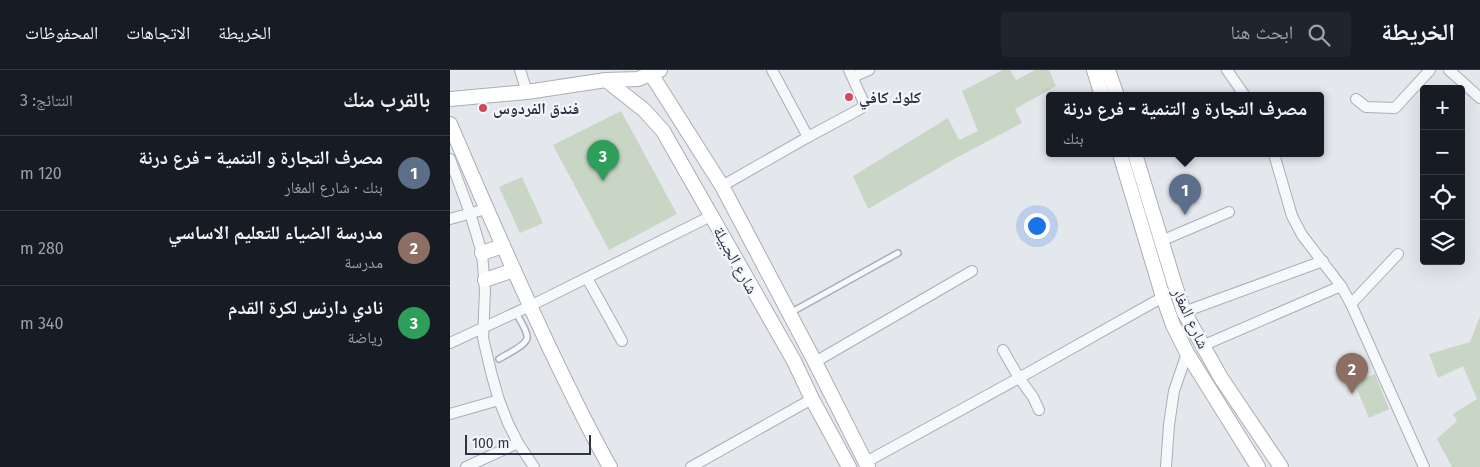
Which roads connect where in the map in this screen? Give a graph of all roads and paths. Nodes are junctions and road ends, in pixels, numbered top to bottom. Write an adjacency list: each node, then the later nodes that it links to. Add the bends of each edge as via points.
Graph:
1 (520, 70): 13 (street)
2 (772, 70): 19 (street)
3 (868, 70): 10 (street)
4 (1094, 70): 12 (street)
5 (1108, 70): 12 (street)
6 (1227, 70): 14 (street)
7 (1430, 70): 17 (street, via 1395,108 1366,107)
8 (1449, 70): 15 (street)
9 (653, 71): 11 (street, via 638,79); 24 (street)
10 (851, 73): 19 (street, via 863,106)
11 (603, 75): 13 (street); 28 (street, شارع الجبيلة, via 663,131)
12 (1108, 91)
13 (527, 92): 16 (street)
14 (1242, 92)
15 (1480, 98)
16 (450, 99)
17 (1356, 99)
18 (450, 124): 25 (street)
19 (808, 136): 24 (street)
20 (1121, 157): 41 (street, شارع المغار)
21 (1135, 157): 30 (street, شارع المغار)
22 (1275, 157): 35 (street, via 1292,216 1302,235)
23 (450, 159): 27 (street)
24 (722, 186): 46 (street)
25 (486, 209): 27 (street); 31 (street)
26 (1229, 212): 30 (street)
27 (470, 213): 29 (street); 33 (street)
28 (711, 216): 38 (street); 58 (street, شارع الجبيلة, via 794,361)
29 (450, 219)
30 (1161, 241): 44 (street, شارع المغار)
31 (503, 246): 33 (street); 36 (street)
32 (898, 253): 46 (lane)
33 (482, 254): 39 (street)
34 (1398, 254): 42 (street)
35 (1323, 261): 40 (street); 44 (street)
36 (514, 270): 39 (street); 43 (street)
37 (972, 271): 54 (street)
38 (587, 278): 43 (street); 48 (street)
39 (484, 280): 47 (street)
40 (1341, 286): 42 (street); 50 (street)
41 (1162, 297): 52 (street, شارع المغار); 55 (street)
42 (1351, 304): 72 (street)
43 (530, 306): 45 (street); 66 (street)
44 (1184, 312): 50 (street, شارع المغار)
45 (516, 313): 47 (street); 53 (lane, via 527,335 526,340)
46 (790, 314): 54 (street)
47 (483, 328): 49 (street); 59 (street, via 484,347)
48 (622, 342)
49 (450, 343)
50 (1202, 346): 56 (street, شارع المغار)
51 (1003, 350): 55 (street)
52 (1187, 353): 57 (street, شارع المغار); 69 (street, via 1174,391)
53 (499, 359)
54 (815, 362): 63 (street)
55 (1019, 378): 60 (street); 63 (street)
56 (1221, 378): 57 (street); 71 (street, شارع المغار)
57 (1207, 387): 70 (street, شارع المغار)
58 (812, 399): 67 (street); 68 (street, شارع الجبيلة)
59 (499, 400): 61 (street); 62 (street)
60 (1039, 410)
61 (450, 414)
62 (518, 443): 64 (street); 65 (street)
63 (867, 464)
64 (466, 467)
65 (534, 467)
66 (610, 467)
67 (691, 467)
68 (849, 467)
69 (1166, 467)
70 (1258, 467)
71 (1281, 467)
72 (1424, 467)

